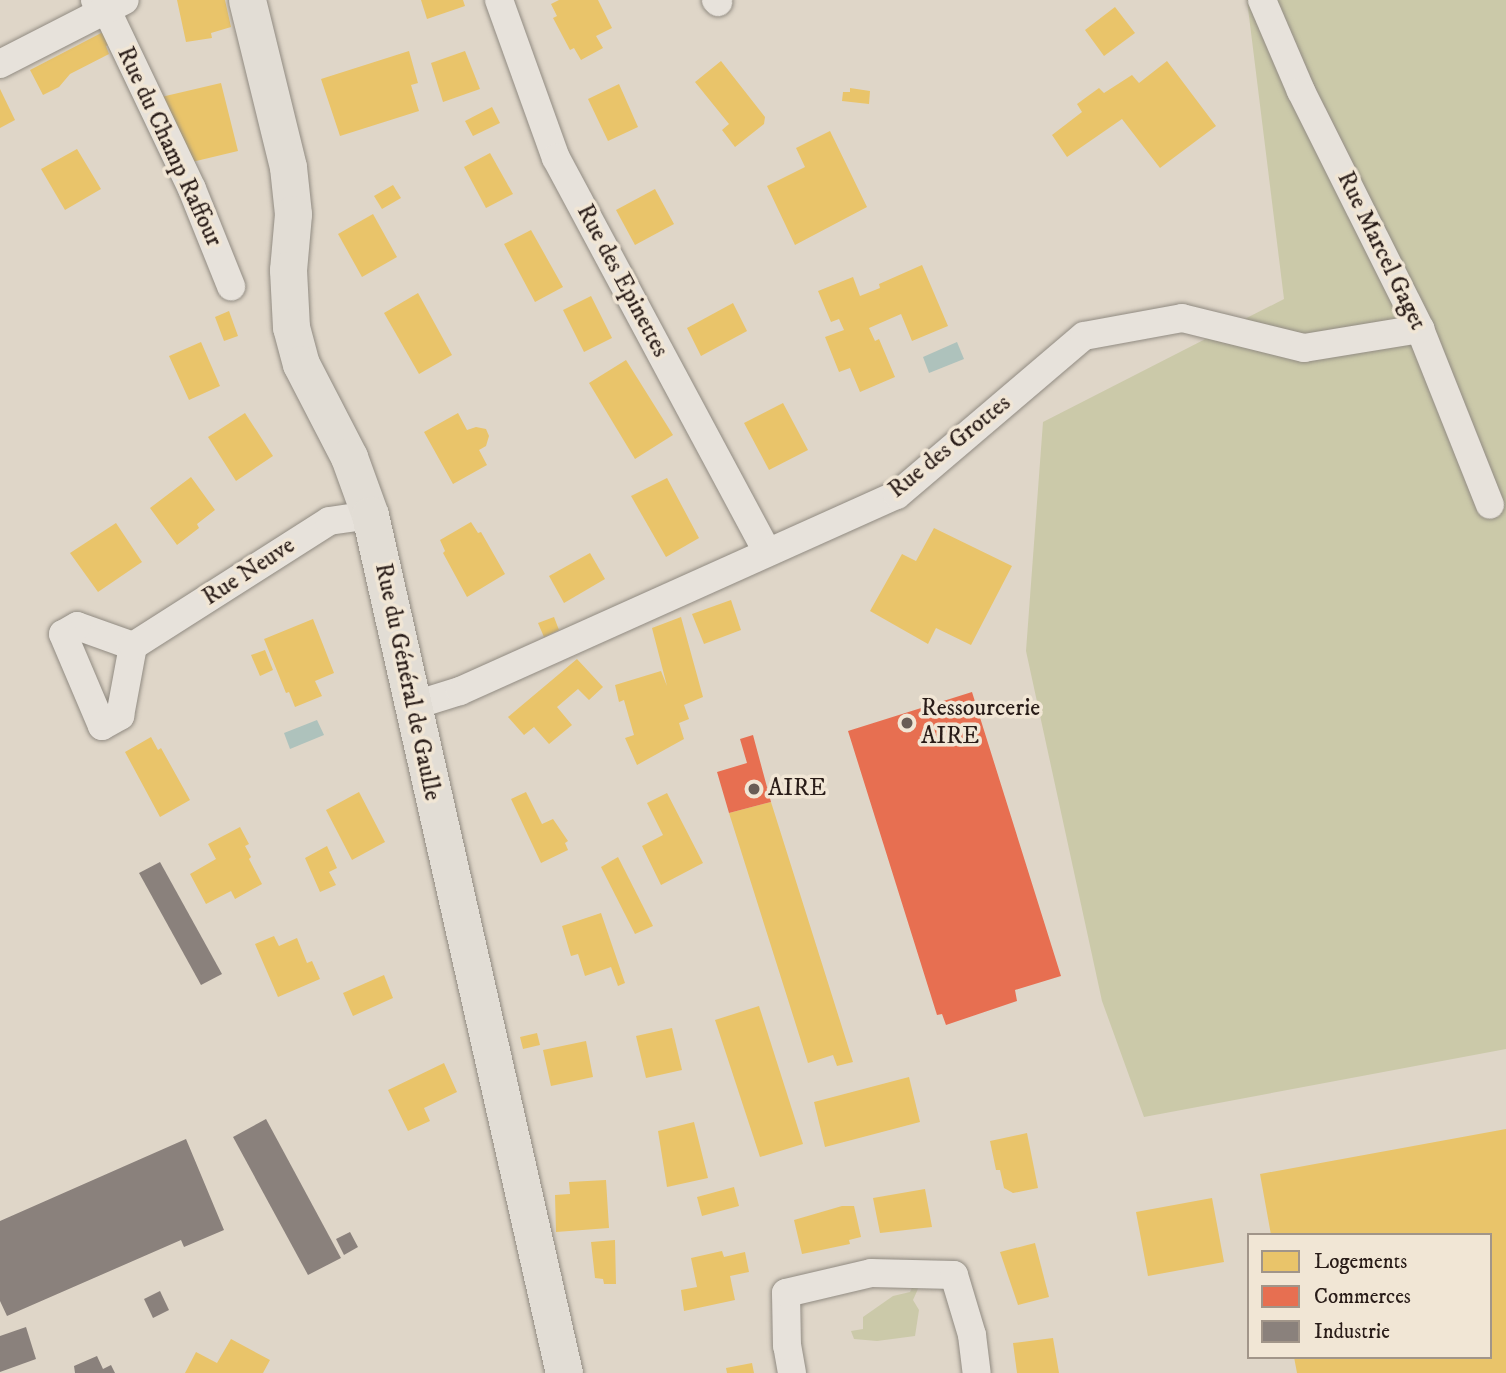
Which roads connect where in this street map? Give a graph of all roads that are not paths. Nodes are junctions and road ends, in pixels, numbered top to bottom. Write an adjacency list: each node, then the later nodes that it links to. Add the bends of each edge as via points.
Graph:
1 (247, 0): 9 (main road, Rue du Général de Gaulle, via 288,167 293,214 288,270 291,327 301,364 349,457)
2 (499, 0): 10 (street, Rue des Epinettes, via 556,159)
3 (1262, 0): 7 (street, Rue Marcel Gaget, via 1301,91)
4 (108, 4): 5 (street); 6 (street, Rue du Champ Raffour)
5 (0, 64)
6 (231, 286)
7 (1420, 329): 8 (street, Rue Marcel Gaget); 10 (street, Rue des Grottes, via 1304,348 1182,318 1084,336 897,495)
8 (1490, 505)
9 (370, 515): 11 (street, Rue Neuve, via 329,521); 12 (main road, Rue du Général de Gaulle)
10 (767, 552): 12 (street, Rue des Grottes, via 460,691)
11 (133, 646)
12 (412, 706): 13 (main road, Rue du Général de Gaulle)
13 (564, 1373)
14 (792, 1373): 15 (street, via 786,1293 871,1273 954,1275 972,1335)
15 (977, 1373)

